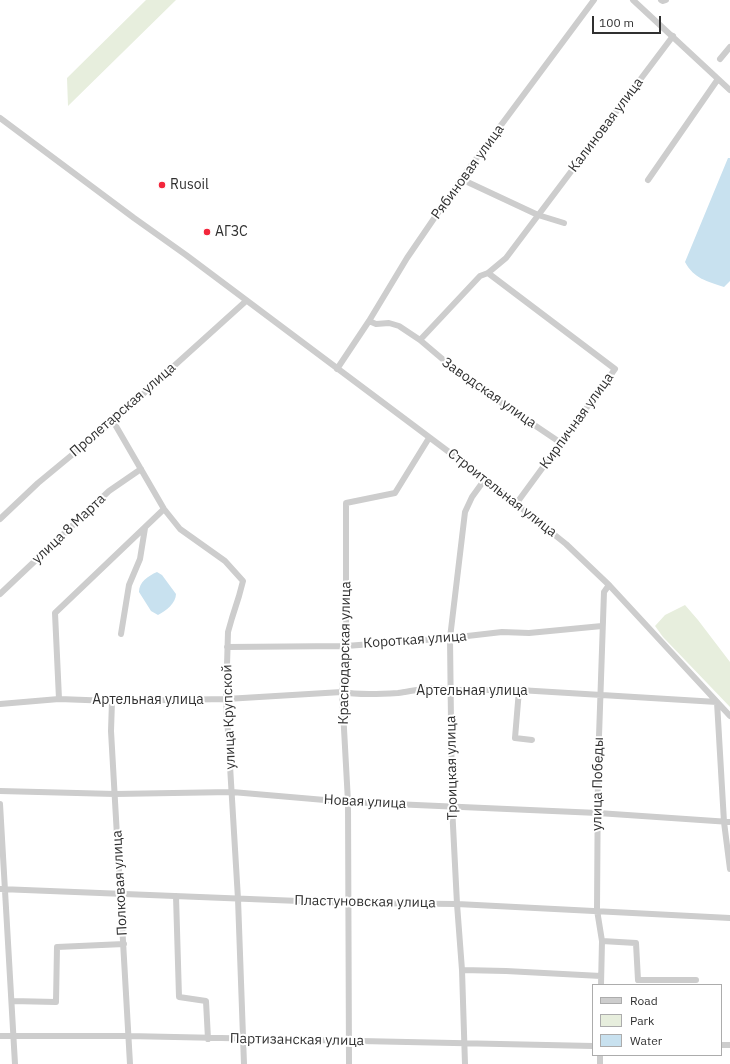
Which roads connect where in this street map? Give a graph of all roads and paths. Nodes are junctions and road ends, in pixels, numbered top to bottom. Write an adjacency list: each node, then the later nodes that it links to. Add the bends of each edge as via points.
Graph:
1 (594, 0): 11 (street, Рябиновая улица)
2 (633, 0): 5 (street)
3 (661, 0): 4 (street)
4 (666, 0)
5 (673, 36): 8 (street); 13 (street, Калиновая улица)
6 (730, 47): 7 (street)
7 (720, 59)
8 (718, 79): 9 (street); 12 (street)
9 (730, 90)
10 (0, 118): 16 (street, Строительная улица)
11 (461, 179): 13 (street); 17 (street, Рябиновая улица, via 407,258)
12 (648, 180)
13 (538, 215): 14 (street); 15 (street, Калиновая улица, via 506,258)
14 (564, 223)
15 (488, 273): 18 (street, Калиновая улица, via 480,276); 22 (street, Кирпичная улица, via 615,369)
16 (246, 301): 19 (street, Строительная улица); 20 (street, Пролетарская улица)
17 (369, 321): 18 (street, Заводская улица, via 400,326); 19 (street, Рябиновая улица)
18 (420, 340): 22 (street, Заводская улица, via 466,379)
19 (337, 369): 21 (street, Строительная улица)
20 (113, 421): 23 (street, улица Крупской); 27 (street, Пролетарская улица, via 38,483)
21 (429, 438): 24 (street, Строительная улица); 34 (street, Краснодарская улица, via 396,493 346,503)
22 (561, 443): 25 (street, Кирпичная улица)
23 (141, 469): 26 (street, улица Крупской); 30 (street, улица 8 Марта, via 109,491)
24 (485, 479): 25 (street, Строительная улица); 33 (street, Троицкая улица, via 465,512)
25 (516, 504): 29 (street, Строительная улица, via 566,544)
26 (164, 509): 28 (street); 35 (street, улица Крупской, via 180,529 225,562 243,581 228,632)
27 (0, 520)
28 (145, 528): 32 (street, via 140,559 130,585); 41 (street, via 55,613)
29 (609, 585): 31 (street, улица Победы, via 604,592); 43 (street, Строительная улица)
30 (0, 594)
31 (602, 626): 33 (street, Короткая улица); 39 (street, улица Победы)
32 (121, 634)
33 (450, 638): 34 (street, Короткая улица); 36 (street, Троицкая улица)
34 (346, 646): 35 (street, Короткая улица); 38 (street, Краснодарская улица)
35 (227, 647): 40 (street, улица Крупской)
36 (450, 690): 37 (street, Артельная улица); 38 (street, Артельная улица, via 444,688 397,693); 52 (street, Троицкая улица)
37 (518, 690): 39 (street, Артельная улица); 46 (street, via 515,738)
38 (342, 692): 40 (street, Артельная улица); 50 (street, Краснодарская улица)
39 (600, 695): 43 (street, Артельная улица); 53 (street, улица Победы)
40 (226, 699): 42 (street, Артельная улица); 48 (street, улица Крупской)
41 (59, 700): 42 (street, Артельная улица); 44 (street, Артельная улица)
42 (112, 701): 49 (street, Полковая улица)
43 (717, 702): 45 (street, Строительная улица); 54 (street)
44 (0, 704)
45 (730, 716)
46 (532, 740)
47 (0, 791): 49 (street, Новая улица)
48 (232, 792): 49 (street, Новая улица); 50 (street, Новая улица); 59 (street, улица Крупской)
49 (115, 794): 57 (street, Полковая улица)
50 (348, 802): 52 (street, Новая улица); 60 (street, Краснодарская улица)
51 (0, 804): 56 (street)
52 (452, 806): 53 (street, Новая улица); 61 (street, Троицкая улица)
53 (598, 813): 54 (street, Новая улица); 62 (street, улица Победы)
54 (727, 822): 55 (street)
55 (730, 869)
56 (2, 889): 57 (street, Пластуновская улица); 70 (street)
57 (121, 894): 58 (street, Пластуновская улица); 65 (street, Полковая улица)
58 (176, 896): 59 (street, Пластуновская улица); 74 (street, via 179,997 206,1000)
59 (238, 899): 60 (street, Пластуновская улица); 75 (street, улица Крупской)
60 (349, 903): 61 (street, Пластуновская улица); 76 (street, Краснодарская улица)
61 (457, 904): 62 (street, Пластуновская улица); 66 (street, Троицкая улица)
62 (597, 910): 63 (street, Пластуновская улица); 64 (street, улица Победы)
63 (730, 918)
64 (602, 941): 67 (street, улица Победы); 68 (street, via 636,943 638,980)
65 (124, 944): 70 (street, via 56,947 56,1002); 73 (street, Полковая улица)
66 (462, 970): 67 (street); 77 (street, Троицкая улица)
67 (601, 976): 69 (street, улица Победы)
68 (696, 980)
69 (601, 984)
70 (12, 1001): 72 (street)
71 (0, 1036): 72 (street, Партизанская улица)
72 (13, 1036): 73 (street, Партизанская улица); 79 (street)
73 (128, 1036): 74 (street, Партизанская улица); 80 (street, Полковая улица)
74 (208, 1039): 75 (street, Партизанская улица)
75 (243, 1039): 76 (street, Партизанская улица); 81 (street, улица Крупской)
76 (349, 1040): 77 (street, Партизанская улица); 82 (street, Краснодарская улица)
77 (464, 1044): 78 (street, Партизанская улица); 83 (street, Троицкая улица)
78 (592, 1046)
79 (15, 1064)
80 (130, 1064)
81 (244, 1064)
82 (349, 1064)
83 (465, 1064)

